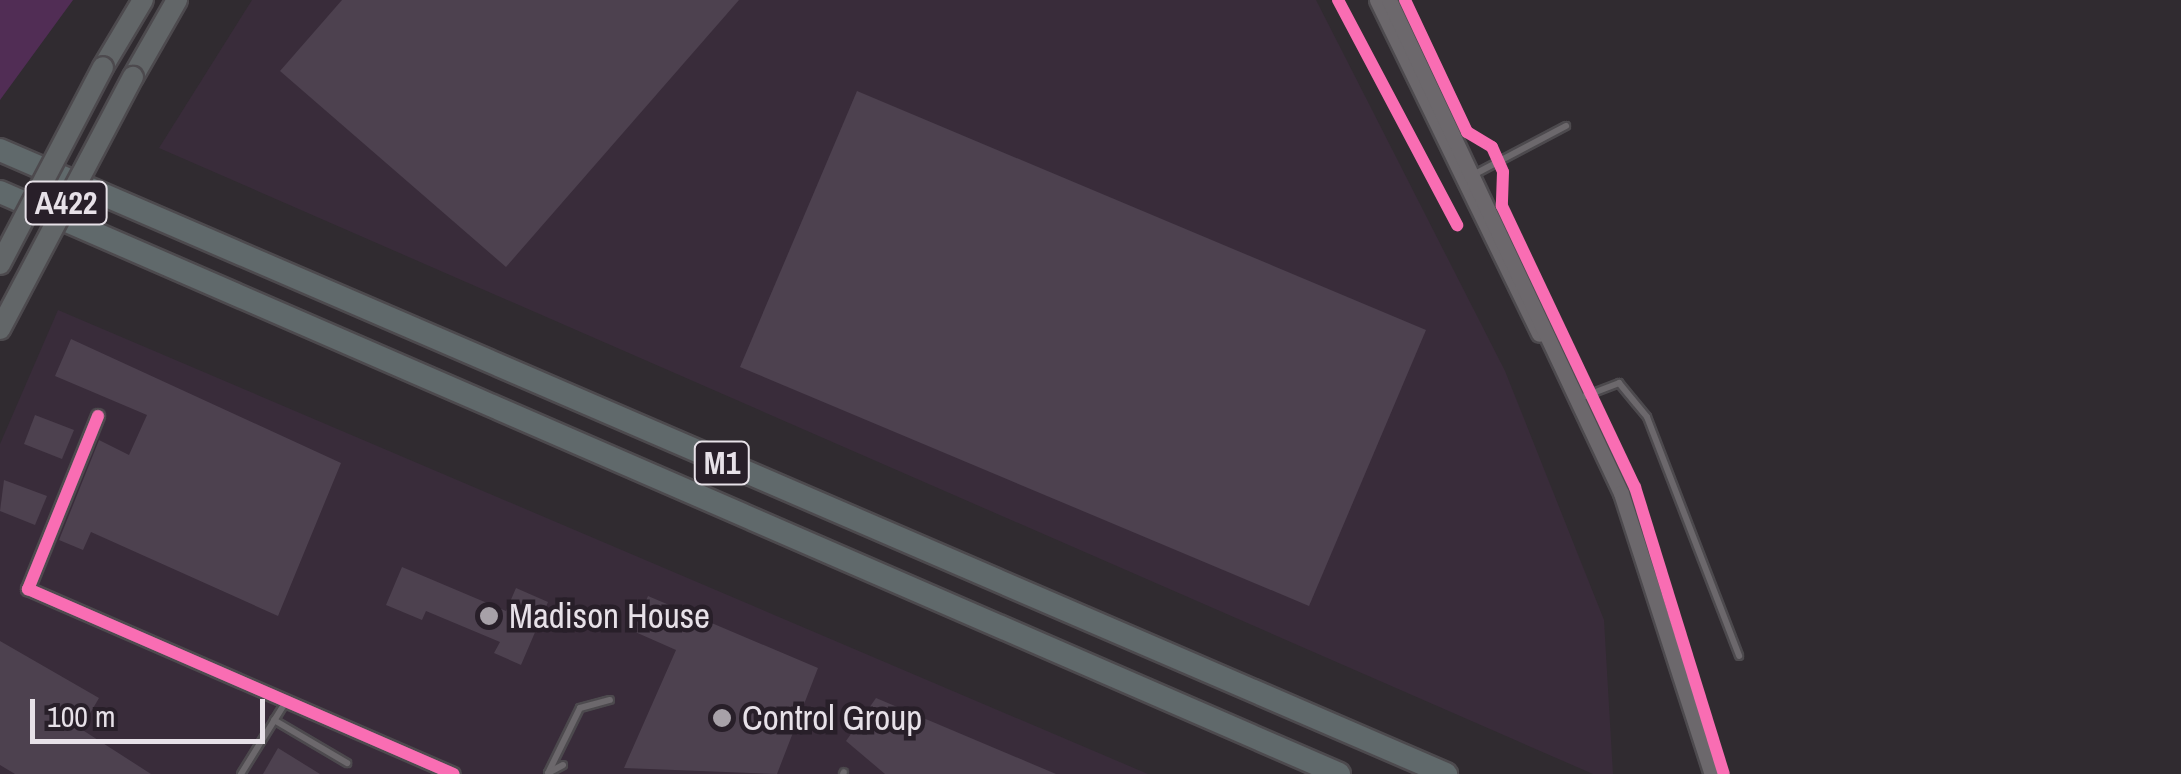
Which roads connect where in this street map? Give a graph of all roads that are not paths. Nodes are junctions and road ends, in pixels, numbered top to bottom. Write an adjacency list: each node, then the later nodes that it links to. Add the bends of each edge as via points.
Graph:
1 (143, 0): 9 (main road, A422, bridge)
2 (177, 0): 10 (main road, A422, bridge)
3 (1377, 0): 7 (street)
4 (1389, 0): 7 (street)
5 (1566, 126): 7 (lane)
6 (0, 150): 25 (highway, M1)
7 (1470, 176): 11 (street); 13 (street)
8 (0, 192): 24 (highway, M1)
9 (0, 264)
10 (0, 330)
11 (1580, 398): 13 (street); 14 (lane, via 1620,383 1648,416)
12 (98, 416): 16 (street, via 28,588)
13 (1621, 493): 26 (street)
14 (1739, 656)
15 (610, 700): 21 (lane, via 580,708)
16 (285, 702): 17 (lane); 20 (street)
17 (274, 720): 18 (lane); 22 (lane)
18 (347, 763)
19 (563, 766): 21 (lane)
20 (435, 770): 23 (street)
21 (548, 772)
22 (241, 774)
23 (454, 774)
24 (1340, 774)
25 (1446, 774)
26 (1712, 774)

